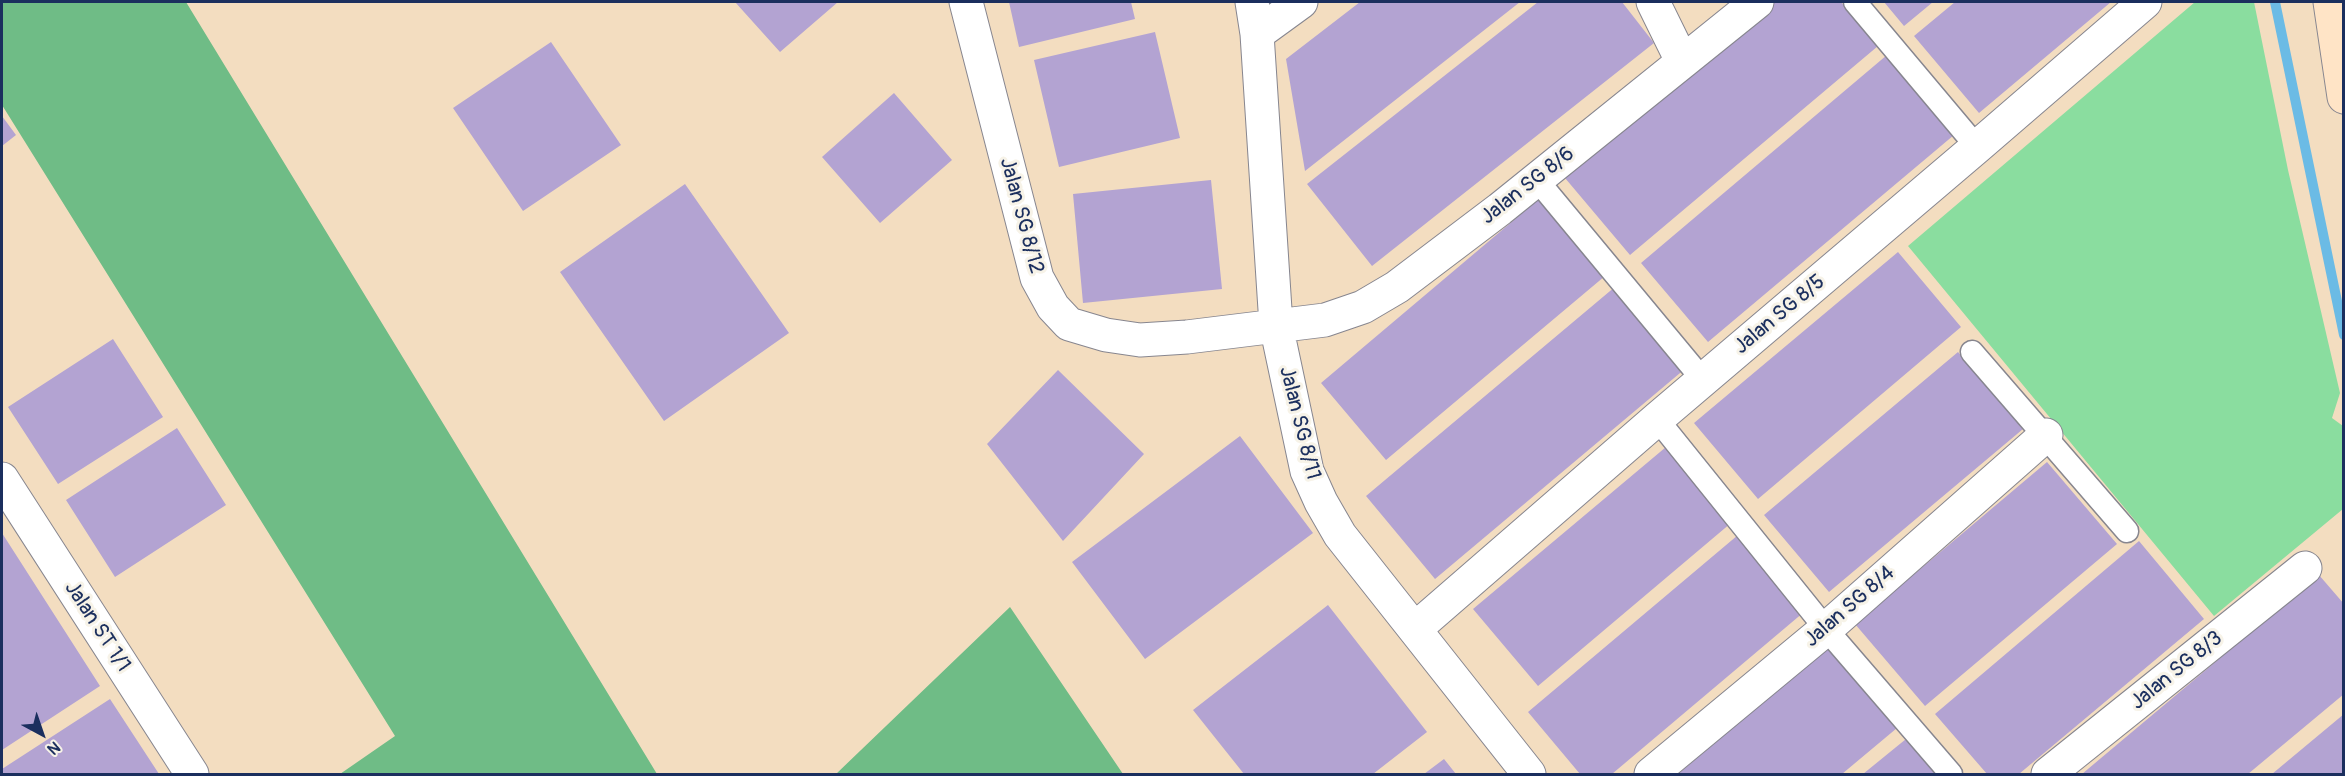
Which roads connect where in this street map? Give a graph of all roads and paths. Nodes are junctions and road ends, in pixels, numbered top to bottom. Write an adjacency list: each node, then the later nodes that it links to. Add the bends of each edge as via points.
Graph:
1 (966, 2): 14 (street, Jalan SG 8/12, via 1037,278 1053,307 1069,324 1140,340)
2 (1252, 2): 9 (street, Jalan SG 8/11)
3 (1301, 2): 9 (street)
4 (1653, 2): 10 (street)
5 (1757, 2): 10 (street, Jalan SG 8/6)
6 (1855, 2): 12 (lane)
7 (2145, 2): 12 (street, Jalan SG 8/5)
8 (2330, 2): 11 (street)
9 (1257, 34): 14 (street, Jalan SG 8/11)
10 (1682, 61): 13 (street, Jalan SG 8/6)
11 (2343, 97)
12 (1977, 147): 16 (street, Jalan SG 8/5)
13 (1537, 180): 14 (street, Jalan SG 8/6, via 1397,287 1363,307 1325,320); 16 (lane)
14 (1276, 325): 22 (street, Jalan SG 8/11, via 1307,471 1321,502 1340,535)
15 (1972, 351): 18 (lane)
16 (1703, 380): 17 (street, Jalan SG 8/5)
17 (1656, 419): 22 (street, Jalan SG 8/5); 23 (lane)
18 (2046, 435): 20 (lane); 23 (street, Jalan SG 8/4)
19 (2, 478): 25 (street, Jalan ST 1/1)
20 (2127, 531)
21 (2305, 568): 24 (street, Jalan SG 8/3)
22 (1415, 629): 26 (street, Jalan SG 8/11)
23 (1826, 629): 27 (street, Jalan SG 8/4); 28 (lane)
24 (2056, 772)
25 (192, 774)
26 (1529, 774)
27 (1651, 774)
28 (1951, 774)

